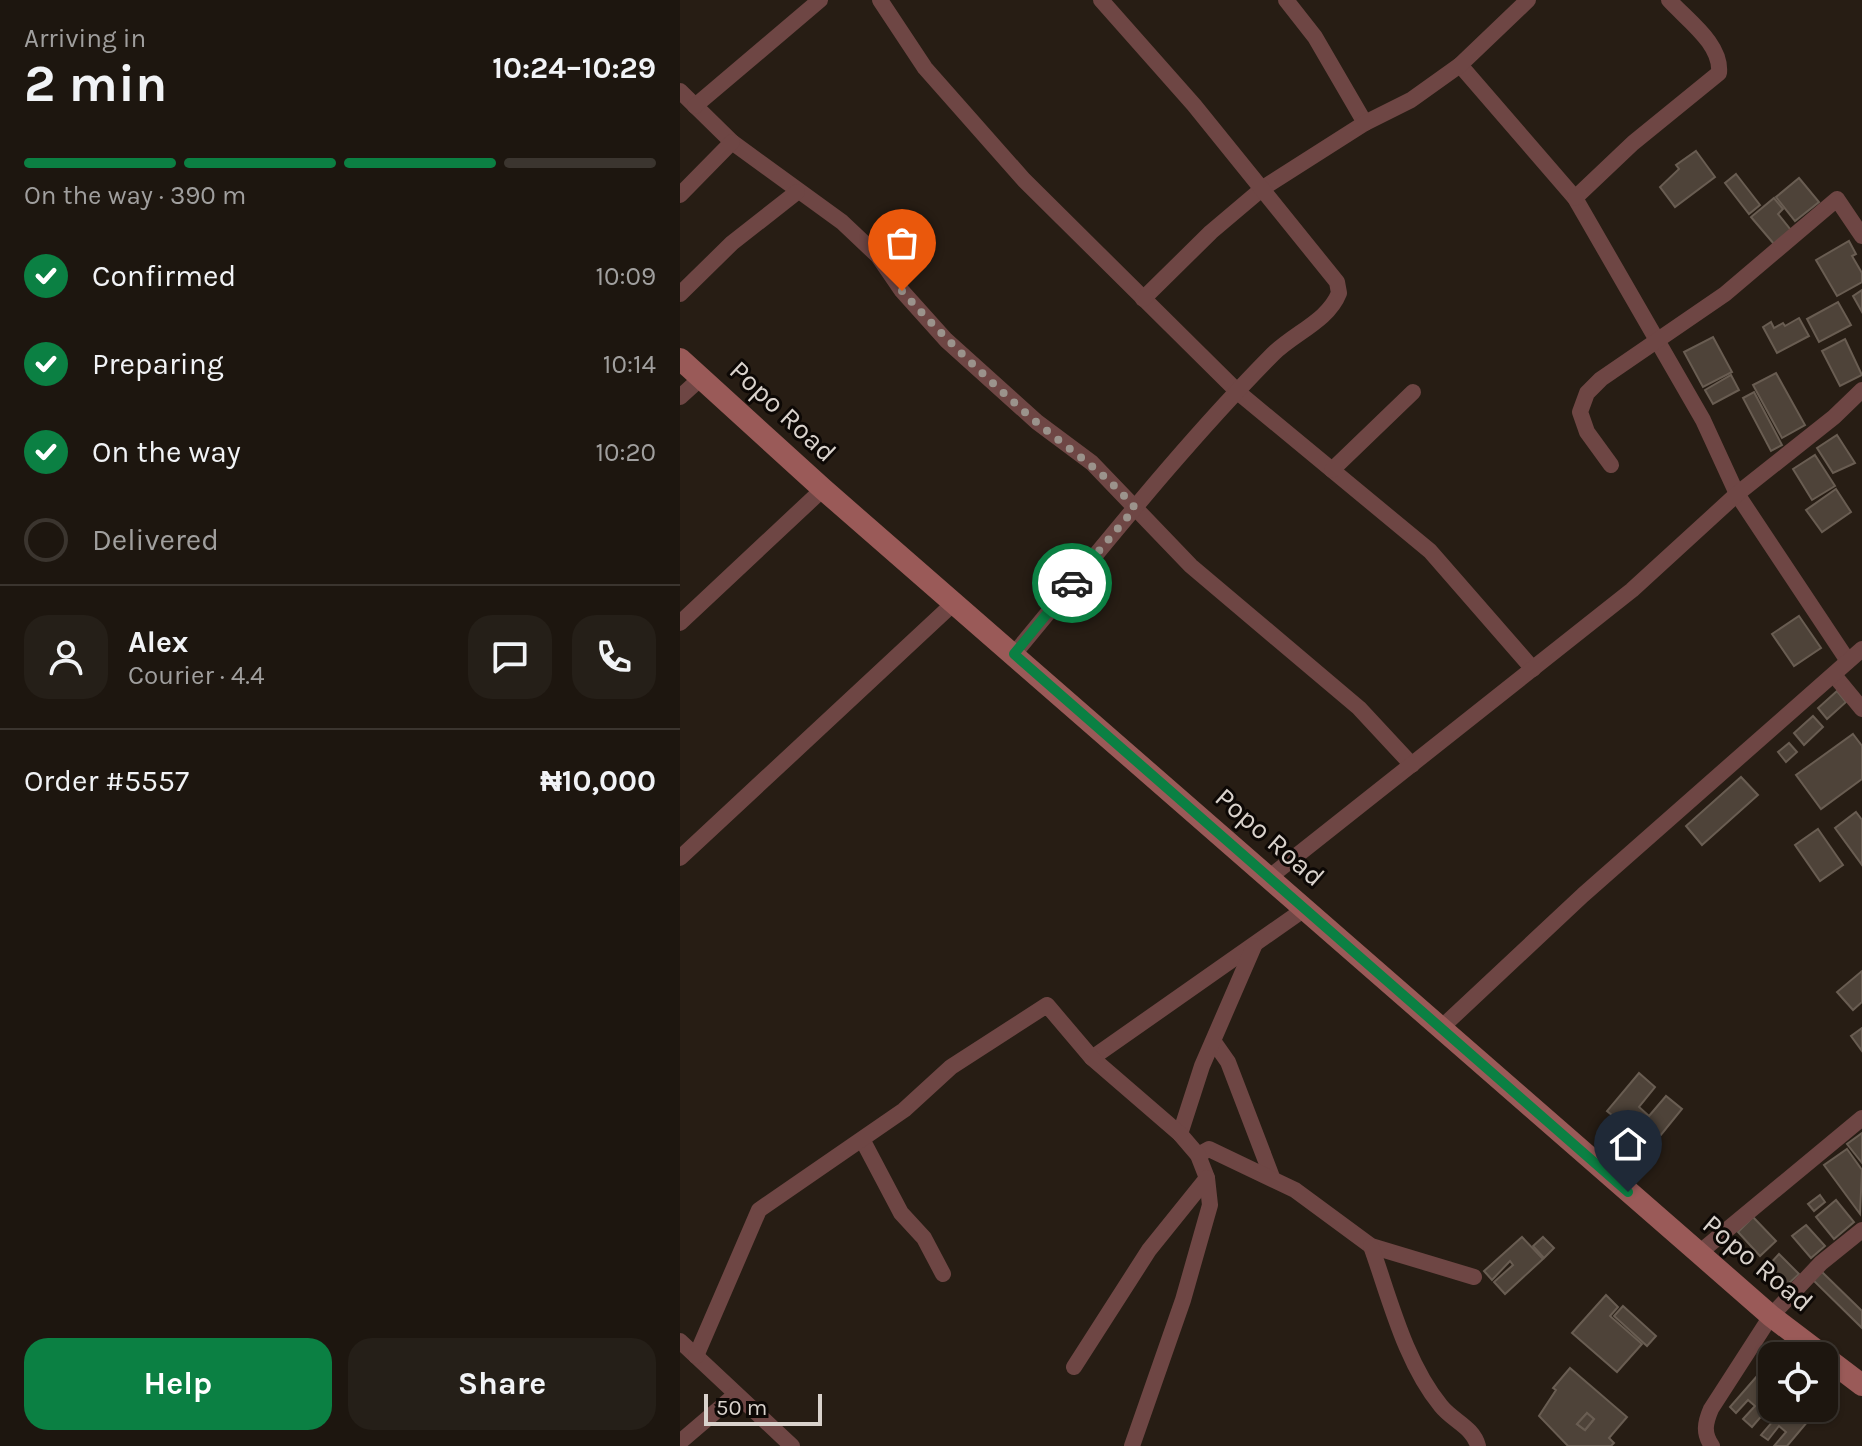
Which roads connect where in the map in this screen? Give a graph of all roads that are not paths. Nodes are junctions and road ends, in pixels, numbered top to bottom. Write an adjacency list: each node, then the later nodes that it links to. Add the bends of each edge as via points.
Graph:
1 (820, 0): 9 (street)
2 (880, 0): 18 (street, via 925,68 1024,180)
3 (1101, 0): 12 (street)
4 (1286, 0): 10 (street, via 1315,37)
5 (1528, 0): 7 (street)
6 (1669, 0): 15 (street, via 1714,48 1719,73)
7 (1460, 65): 10 (street, via 1411,100); 15 (street)
8 (680, 91): 9 (street)
9 (695, 106): 11 (street)
10 (1365, 123): 12 (street)
11 (732, 142): 13 (street); 14 (street)
12 (1263, 188): 18 (street); 24 (street, via 1337,282 1339,293 1324,314 1274,353)
13 (797, 192): 17 (street, via 732,243); 30 (street, via 842,222 878,256 946,340 1037,422 1092,463)
14 (680, 195)
15 (1575, 198): 19 (street)
16 (1862, 236): 19 (street, via 1837,199 1725,294)
17 (680, 294)
18 (1143, 299): 24 (street)
19 (1656, 341): 26 (street, via 1601,379 1587,393 1580,412 1587,432); 29 (street, via 1703,420)
20 (680, 359): 21 (main road, Popo Road)
21 (702, 377): 25 (street); 28 (main road, Popo Road)
22 (1862, 390): 29 (street)
23 (1413, 392): 27 (street)
24 (1239, 393): 27 (street); 30 (street)
25 (680, 397)
26 (1611, 465)
27 (1332, 470): 36 (street, via 1430,551)
28 (823, 489): 31 (main road, Popo Road); 32 (street)
29 (1737, 494): 35 (street); 36 (street, via 1632,590)
30 (1135, 508): 34 (street); 39 (street, via 1191,566 1359,708)
31 (955, 602): 34 (main road, Popo Road); 40 (street)
32 (680, 623)
33 (1862, 649): 35 (street)
34 (1014, 654): 41 (main road, Popo Road)
35 (1848, 661): 37 (street)
36 (1533, 669): 39 (street)
37 (1834, 675): 38 (street); 44 (street, via 1583,895)
38 (1862, 709)
39 (1412, 765): 41 (street)
40 (680, 858)
41 (1271, 876): 42 (main road, Popo Road)
42 (1306, 908): 43 (street); 44 (main road, Popo Road)
43 (1255, 944): 45 (street); 46 (street)
44 (1441, 1028): 55 (main road, Popo Road)
45 (1214, 1042): 48 (street); 51 (street, via 1228,1062)
46 (1092, 1058): 48 (street); 49 (street, via 1052,1008 1040,1007 951,1067)
47 (1862, 1118): 55 (street)
48 (1180, 1134): 50 (street)
49 (863, 1141): 56 (street, via 901,1213 924,1238); 60 (street, via 759,1210)
50 (1198, 1155): 51 (street, via 1209,1149); 52 (street)
51 (1272, 1177): 54 (street)
52 (1207, 1178): 61 (street, via 1149,1250); 66 (street, via 1207,1219)
53 (1862, 1230): 58 (street, via 1821,1263)
54 (1371, 1246): 57 (street); 67 (street, via 1409,1351 1441,1407 1475,1436)
55 (1699, 1253): 58 (main road, Popo Road)
56 (943, 1274)
57 (1474, 1277)
58 (1771, 1316): 62 (main road, Popo Road); 68 (street, via 1705,1422)
59 (680, 1341): 60 (street)
60 (696, 1356): 63 (street)
61 (1074, 1367)
62 (1862, 1385)
63 (735, 1395): 64 (street); 65 (street)
64 (680, 1442)
65 (792, 1446)
66 (1132, 1446)
67 (1478, 1446)
68 (1712, 1446)

